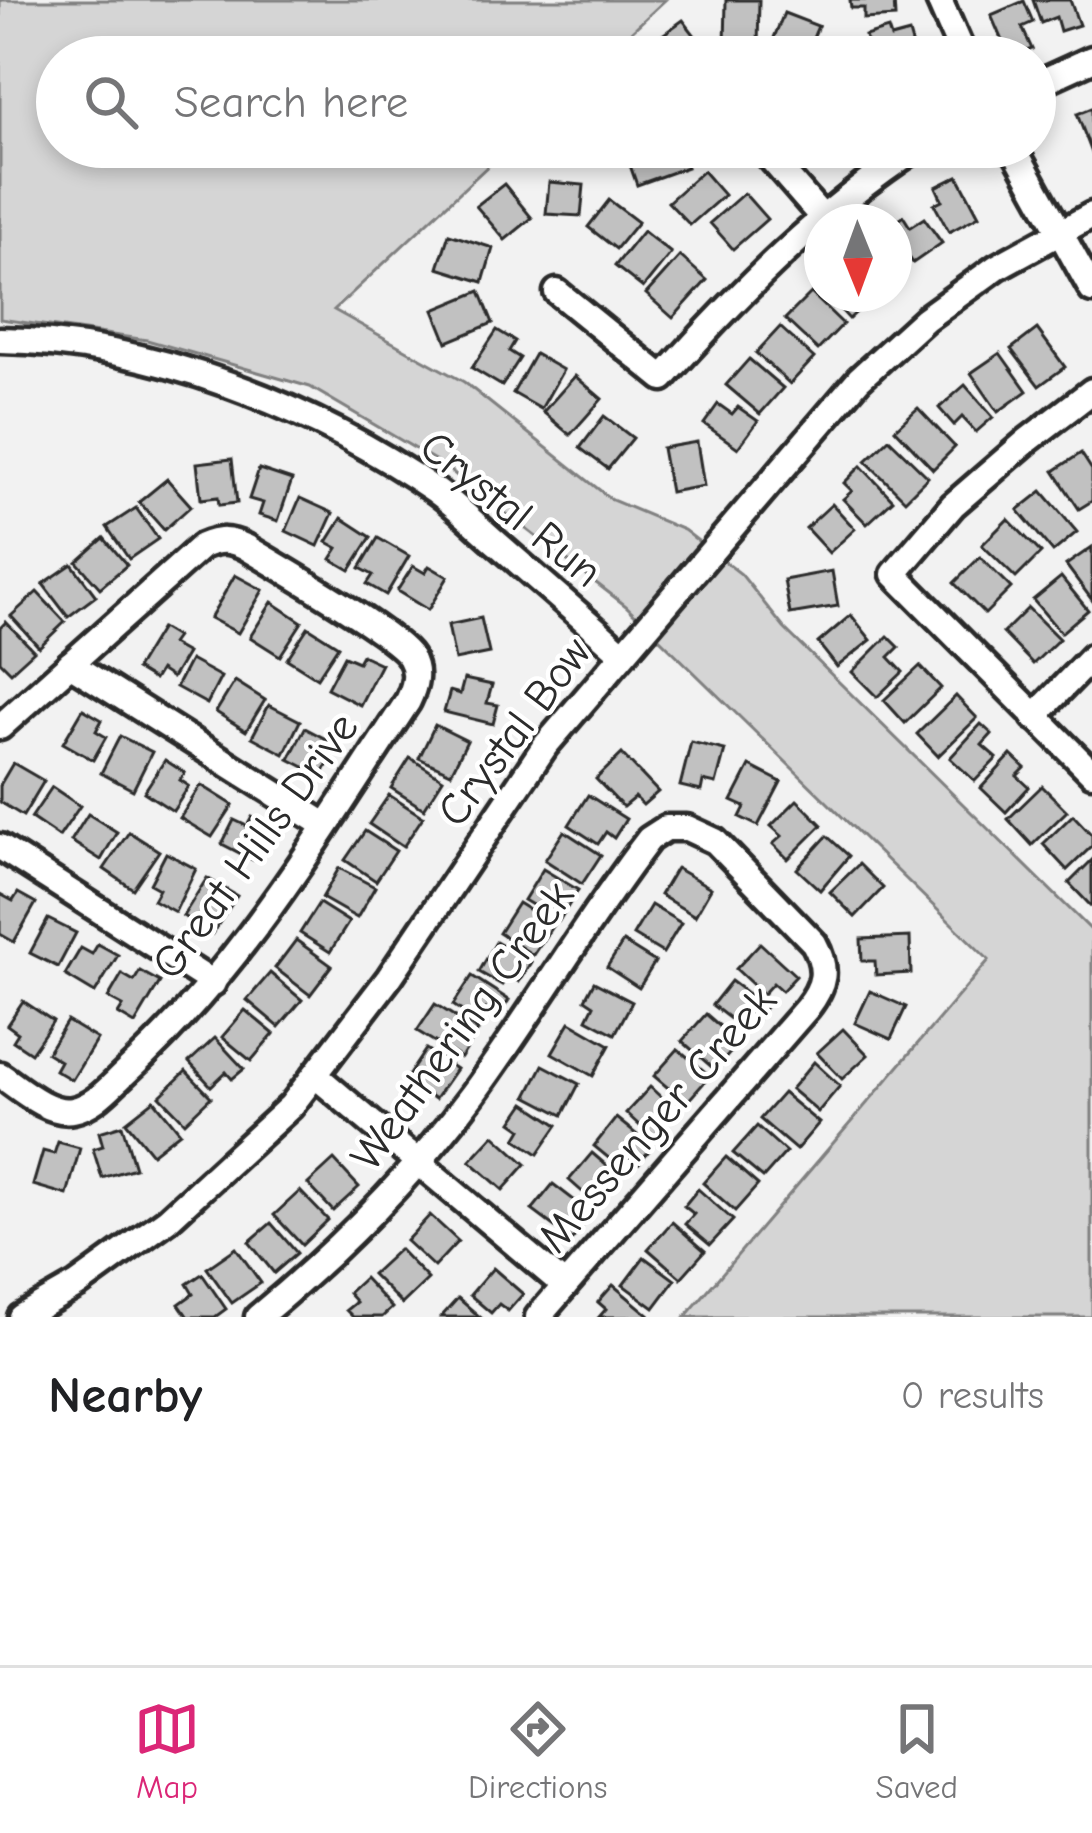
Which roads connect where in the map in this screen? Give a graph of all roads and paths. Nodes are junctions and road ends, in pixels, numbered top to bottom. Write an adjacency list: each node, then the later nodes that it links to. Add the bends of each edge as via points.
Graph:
1 (939, 0): 2 (street)
2 (955, 36)
3 (1092, 59): 4 (street)
4 (1056, 75)
5 (779, 168): 8 (street)
6 (889, 168): 9 (street)
7 (1025, 168): 11 (street)
8 (811, 204)
9 (840, 204)
10 (1092, 214): 11 (street, Crystal Bow)
11 (1061, 230): 13 (street); 17 (street, Crystal Bow, via 925,320 859,379)
12 (804, 234): 14 (street, via 663,378)
13 (1092, 290)
14 (557, 292)
15 (0, 340): 17 (street, Crystal Run, via 158,364 271,398 439,493)
16 (1092, 391): 20 (street, via 953,505 894,574)
17 (623, 654): 28 (street, Crystal Bow, via 545,746)
18 (1092, 657): 20 (street)
19 (70, 664): 21 (street); 23 (street); 23 (street, Great Hills Drive, via 216,540 246,547 399,641 412,659 415,686)
20 (1034, 717): 22 (street)
21 (0, 727)
22 (1092, 773)
23 (325, 825): 26 (street, Great Hills Drive)
24 (670, 827): 29 (street, Weathering Creek, via 636,856); 30 (street, Messenger Creek, via 715,841 814,943 825,980)
25 (0, 847): 26 (street)
26 (213, 982): 27 (street, Great Hills Drive, via 90,1105 63,1112)
27 (0, 1075)
28 (316, 1076): 29 (street); 31 (street, Crystal Bow, via 167,1220)
29 (419, 1163): 30 (street); 32 (street, Weathering Creek, via 361,1227)
30 (565, 1286): 33 (street, Messenger Creek)
31 (22, 1317)
32 (258, 1317)
33 (538, 1317)

